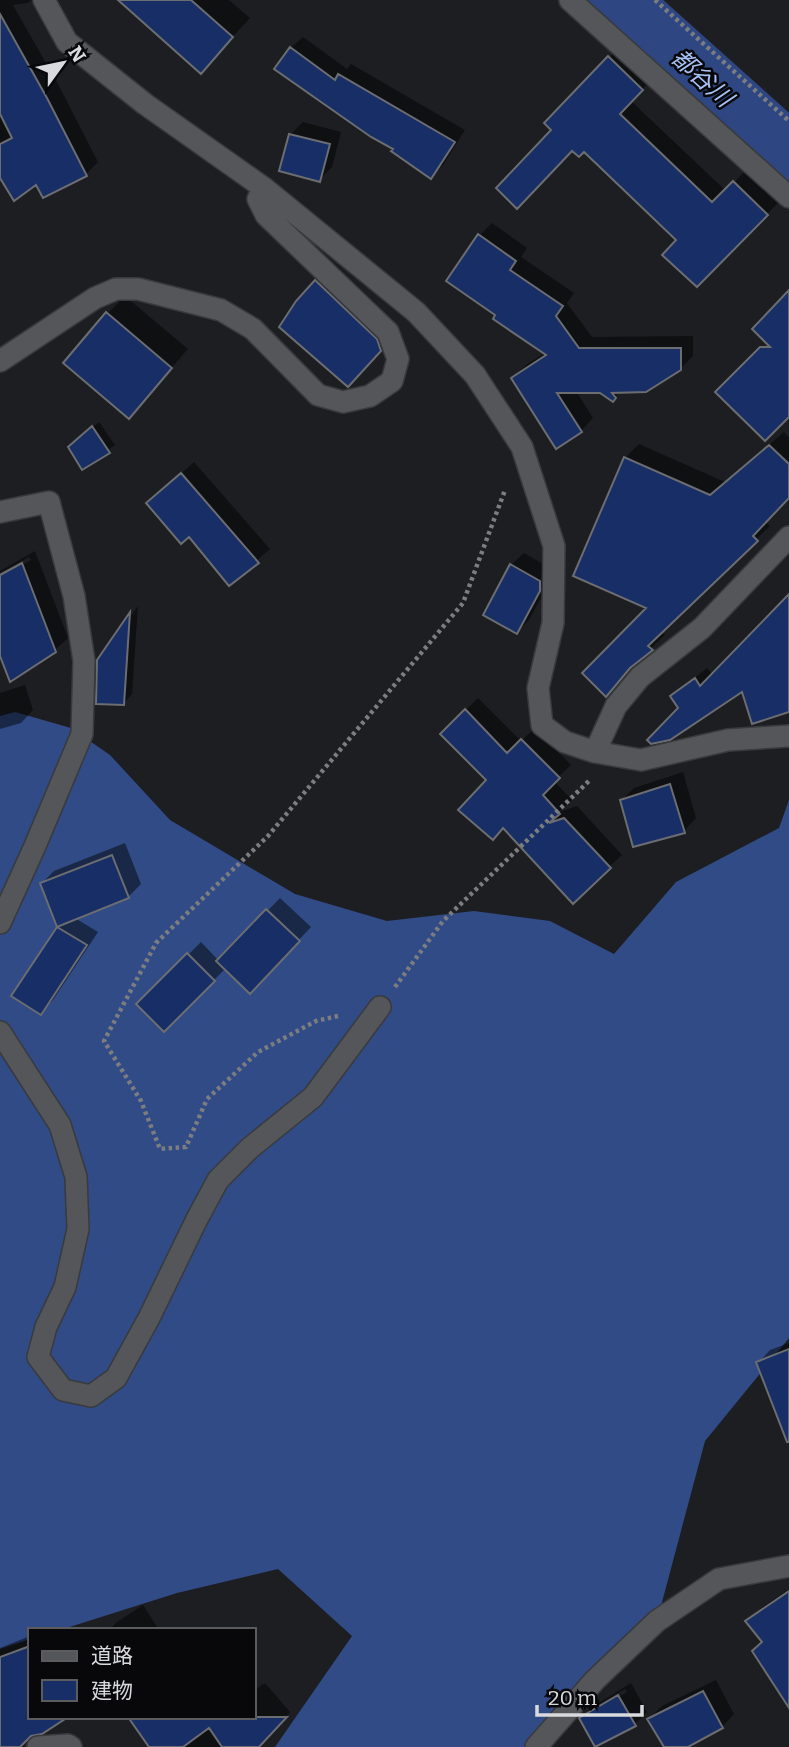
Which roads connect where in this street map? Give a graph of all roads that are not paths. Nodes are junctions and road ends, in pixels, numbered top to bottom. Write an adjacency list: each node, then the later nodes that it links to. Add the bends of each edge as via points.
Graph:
1 (44, 0): 3 (street, via 67,42)
2 (570, 0): 4 (street)
3 (264, 188): 5 (street, via 258,199 266,215 388,332 398,359 392,381 370,396 343,402 318,395 253,329 222,310 138,289 116,289 95,298); 9 (street, via 416,312 475,375 522,447 554,546 553,623 538,688 542,724 565,742)
4 (789, 197)
5 (0, 361)
6 (0, 512): 10 (street, via 49,502 74,596 84,661 82,734)
7 (789, 537): 9 (street, via 702,628 640,677 617,706)
8 (789, 736): 9 (street, via 728,740 641,760)
9 (595, 752)
10 (0, 923)
11 (380, 1007): 12 (street, via 313,1097 218,1180 117,1378 91,1396 63,1391 38,1357 46,1326 65,1287 78,1229 76,1177 60,1125)
12 (0, 1032)
13 (789, 1566): 16 (street, via 719,1579 657,1621 595,1680)
14 (38, 1747): 15 (street)
15 (71, 1747)
16 (536, 1747)

